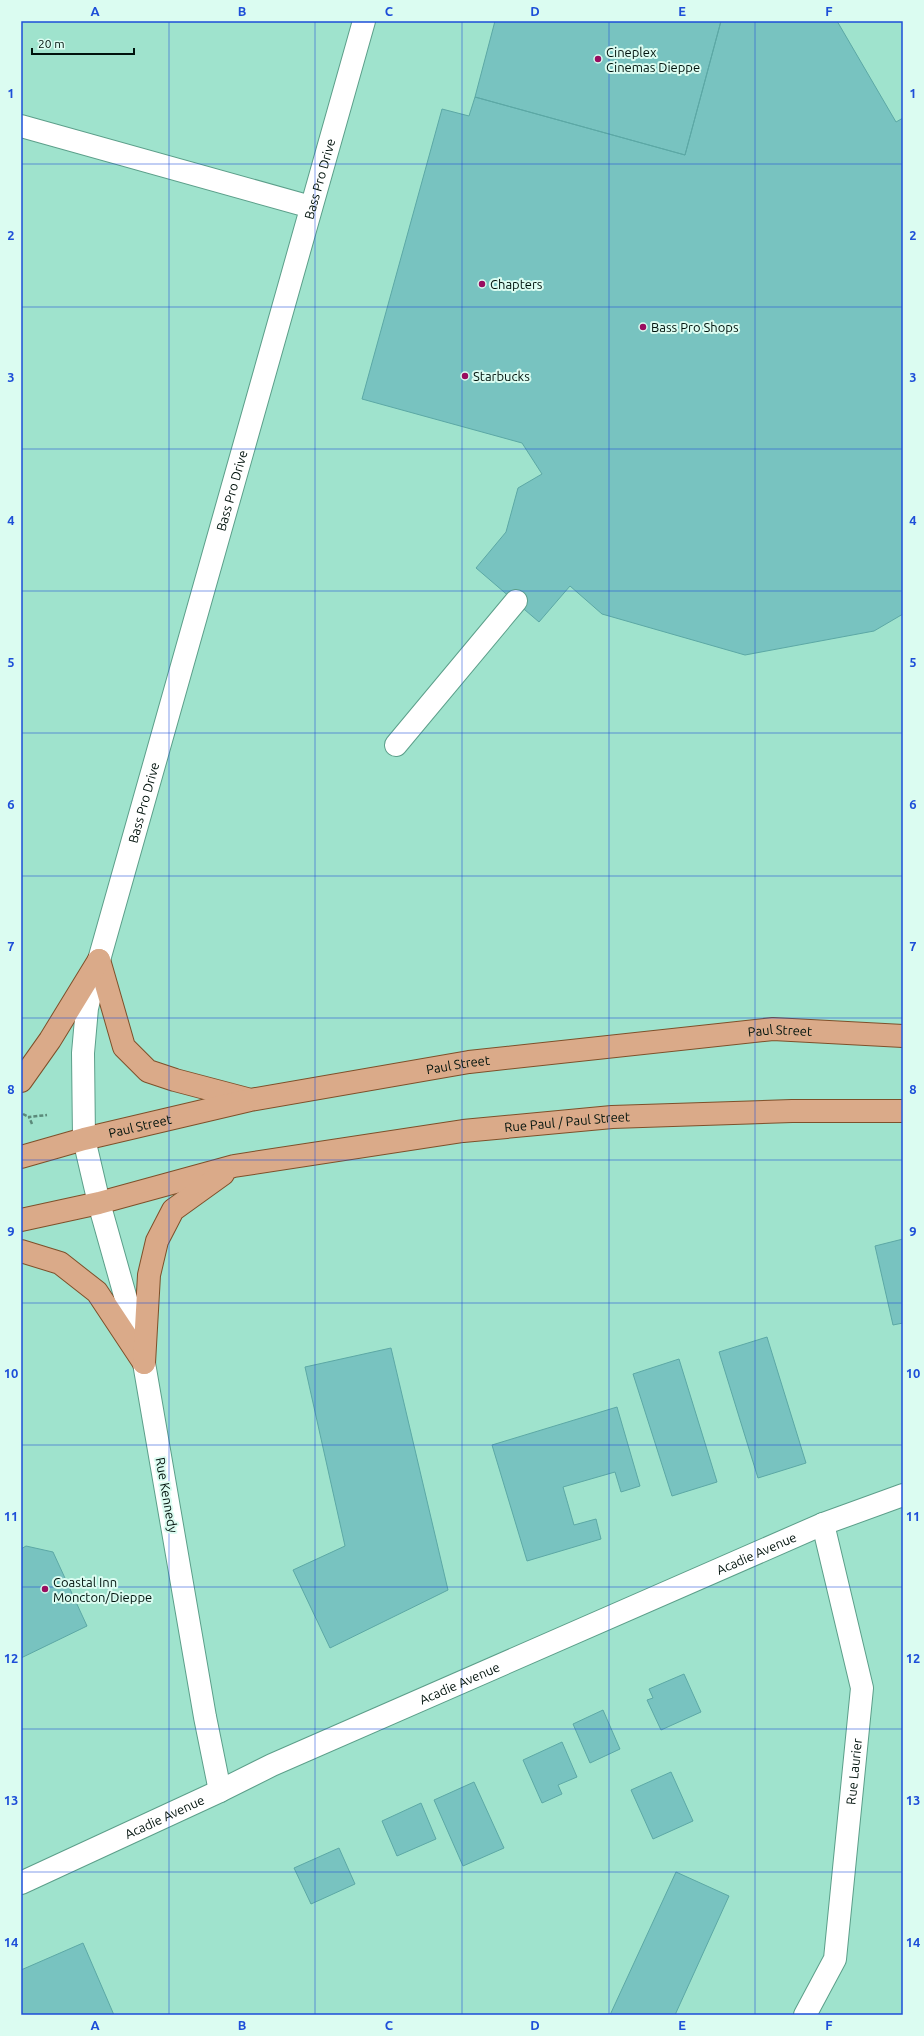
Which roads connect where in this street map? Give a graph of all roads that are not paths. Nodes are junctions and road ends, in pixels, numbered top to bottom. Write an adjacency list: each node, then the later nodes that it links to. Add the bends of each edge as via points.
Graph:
1 (364, 21): 3 (street, Bass Pro Drive)
2 (21, 126): 3 (street)
3 (311, 207): 6 (street, Bass Pro Drive)
4 (516, 601): 5 (street)
5 (396, 745)
6 (99, 960): 8 (main road, via 50,1040); 9 (main road, via 124,1047 148,1071); 11 (street, Bass Pro Drive, via 87,1008 83,1053)
7 (903, 1036): 9 (main road, Paul Street, via 772,1028 469,1062)
8 (21, 1081)
9 (250, 1100): 11 (main road, Paul Street)
10 (903, 1111): 13 (main road, Rue Paul / Paul Street, via 792,1111 612,1117 463,1131)
11 (84, 1139): 12 (main road, Paul Street); 14 (street, Rue Kennedy)
12 (21, 1157)
13 (234, 1166): 14 (main road); 17 (main road, via 173,1210 157,1242 149,1275)
14 (99, 1203): 15 (main road); 17 (street, Rue Kennedy)
15 (21, 1220)
16 (21, 1251): 17 (main road, via 60,1263 96,1292)
17 (144, 1362): 20 (street, Rue Kennedy)
18 (903, 1495): 19 (street, Acadie Avenue)
19 (822, 1524): 20 (street, Acadie Avenue, via 272,1765); 22 (street, Rue Laurier, via 862,1688 835,1959)
20 (220, 1791): 21 (street, Acadie Avenue)
21 (21, 1883)
22 (805, 2015)

